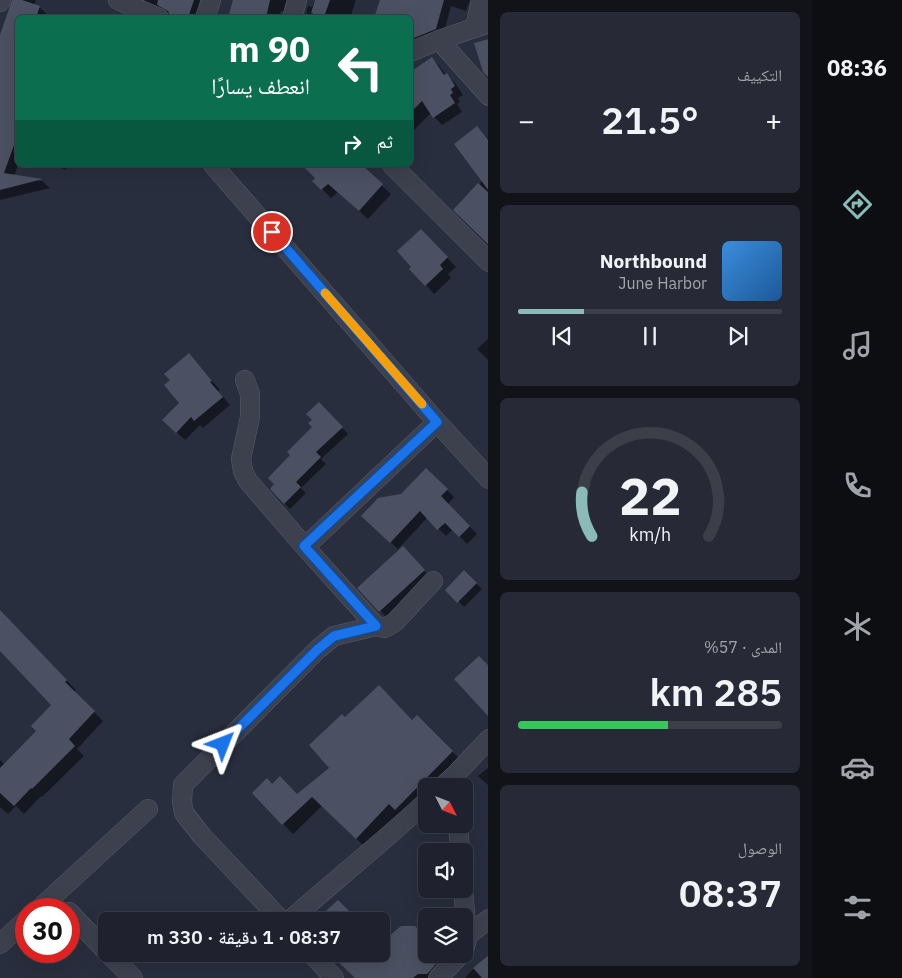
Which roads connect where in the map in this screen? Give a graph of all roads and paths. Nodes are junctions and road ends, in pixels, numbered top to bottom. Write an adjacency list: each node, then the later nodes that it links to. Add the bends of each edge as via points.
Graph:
1 (118, 0): 5 (street)
2 (211, 0): 6 (street)
3 (297, 0): 7 (street)
4 (481, 0): 8 (street)
5 (152, 15)
6 (206, 15)
7 (293, 15)
8 (482, 25): 9 (street)
9 (439, 40): 10 (street); 11 (street)
10 (413, 51)
11 (488, 96)
12 (215, 167): 16 (street)
13 (394, 167): 14 (street)
14 (488, 262)
15 (245, 380): 18 (street, via 250,394 250,417 241,459 243,471)
16 (437, 422): 17 (street); 18 (street)
17 (488, 479)
18 (304, 546): 20 (street)
19 (433, 581): 20 (street, via 395,622 385,628)
20 (376, 626): 26 (street, via 334,636 182,785 184,813)
21 (488, 739): 22 (street)
22 (455, 778)
23 (148, 809): 25 (street)
24 (418, 809): 27 (street)
25 (63, 898)
26 (274, 912)
27 (299, 912)
28 (488, 918): 31 (street)
29 (80, 924): 32 (street)
30 (15, 930): 33 (street)
31 (473, 934)
32 (98, 943)
33 (0, 944)
34 (117, 962): 37 (street)
35 (319, 962): 38 (street)
36 (452, 963): 39 (street)
37 (133, 978)
38 (334, 978)
39 (438, 978)

